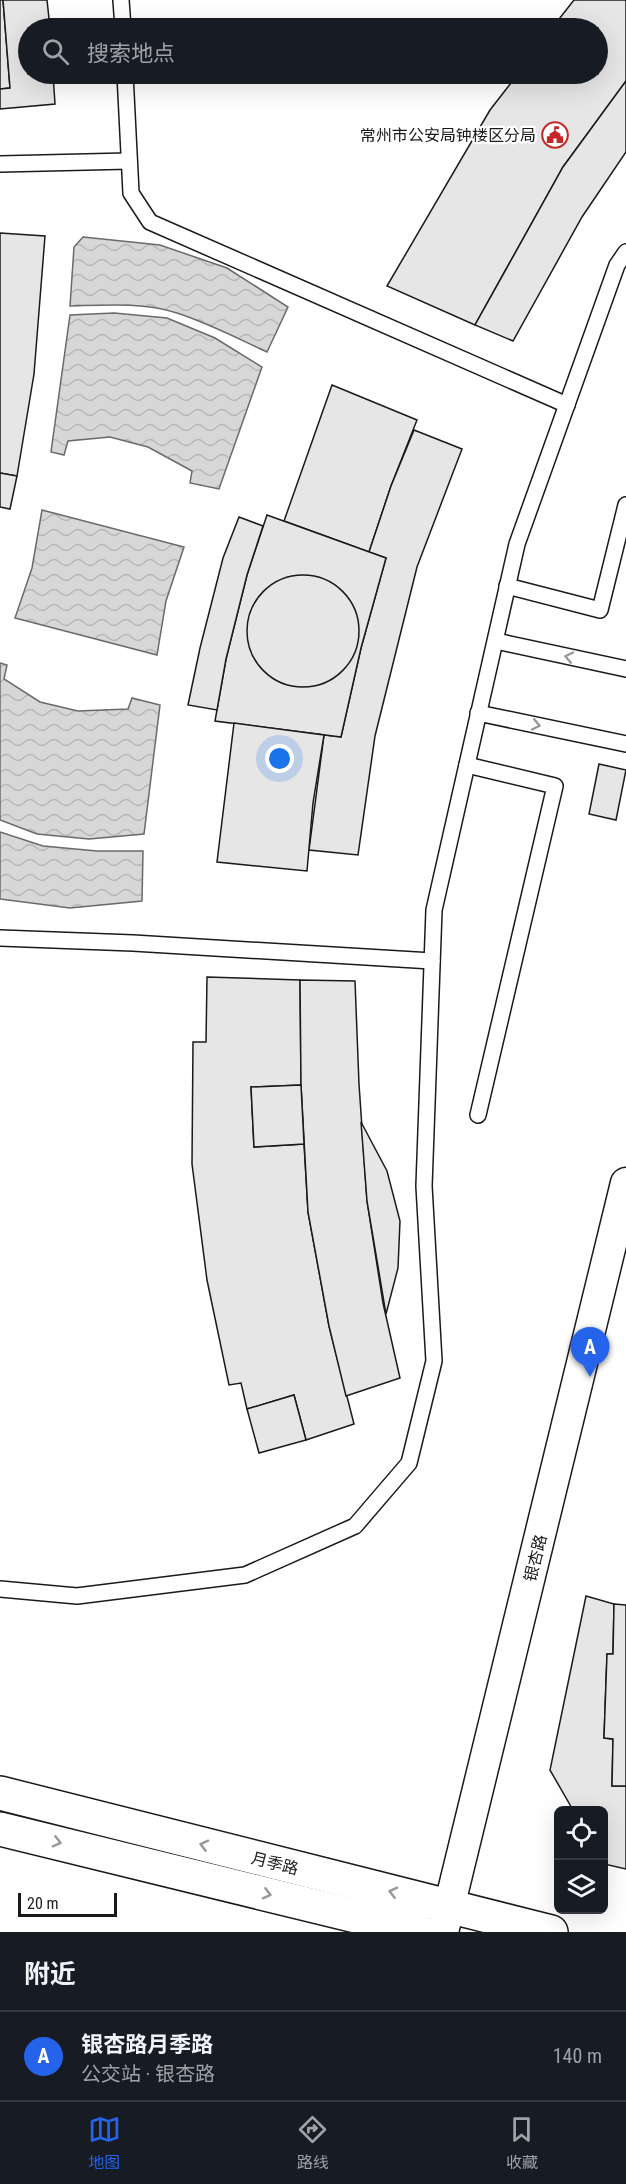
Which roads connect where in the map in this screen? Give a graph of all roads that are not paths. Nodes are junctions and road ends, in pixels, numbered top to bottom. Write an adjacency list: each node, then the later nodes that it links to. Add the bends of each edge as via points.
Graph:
1 (122, 0): 2 (lane)
2 (123, 18)
3 (125, 84): 4 (lane)
4 (129, 161): 5 (lane); 7 (lane, via 131,193 150,222)
5 (0, 164)
6 (626, 252): 7 (lane, via 617,265)
7 (567, 405): 9 (lane, via 517,544)
8 (626, 505): 9 (lane, via 600,610)
9 (507, 586): 10 (lane)
10 (495, 640): 11 (lane, one-way to 10); 12 (lane)
11 (626, 669)
12 (478, 713): 13 (lane, one-way to 13); 14 (lane)
13 (626, 744)
14 (467, 765): 16 (lane, via 434,910); 17 (lane, via 555,786)
15 (0, 938): 16 (lane)
16 (432, 961): 19 (lane, via 424,1186 434,1361 409,1463 355,1526 245,1575 77,1596)
17 (478, 1115)
18 (626, 1183): 22 (street, 银杏路)
19 (0, 1589)
20 (0, 1793): 22 (street, 月季路, one-way to 20)
21 (0, 1828): 23 (street, 月季路, one-way to 23)
22 (446, 1919): 24 (street, 月季路)
23 (421, 1932)
24 (551, 1932)

